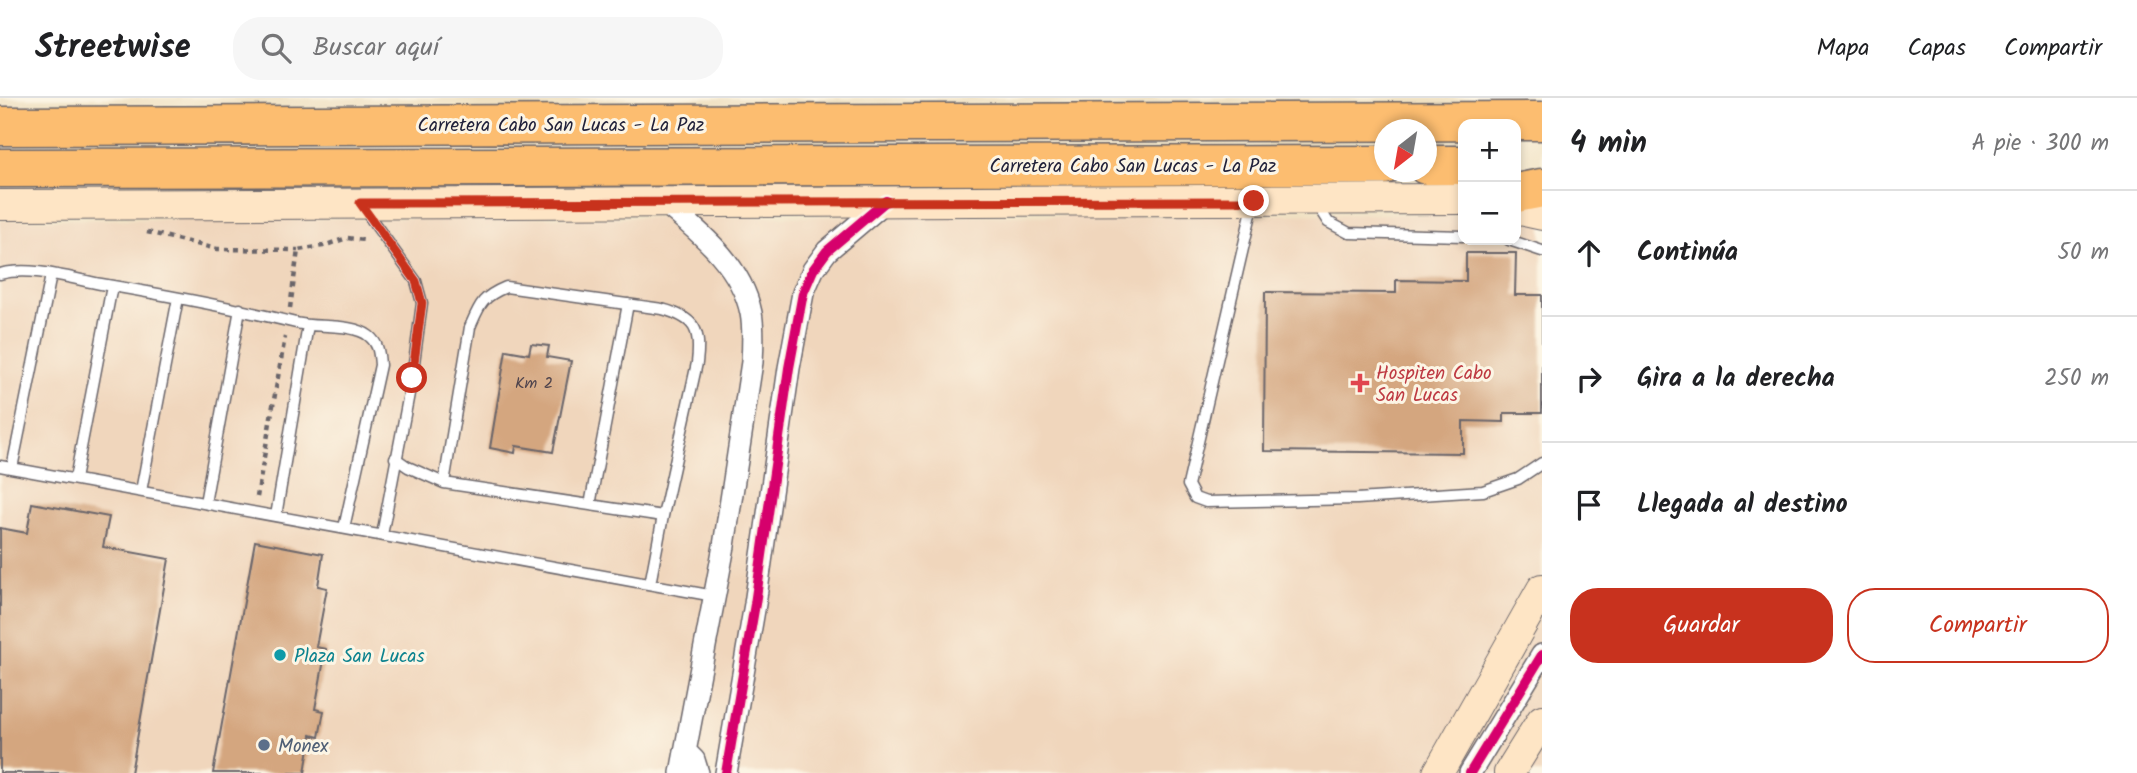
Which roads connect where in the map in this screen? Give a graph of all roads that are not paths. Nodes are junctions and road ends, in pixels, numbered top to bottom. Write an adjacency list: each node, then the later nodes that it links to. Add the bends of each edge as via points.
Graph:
1 (372, 98): 5 (highway)
2 (1377, 98): 3 (highway)
3 (1154, 120): 4 (highway, Carretera Cabo San Lucas - La Paz); 5 (highway, Carretera Cabo San Lucas - La Paz)
4 (1542, 121)
5 (616, 125): 6 (highway, Carretera Cabo San Lucas - La Paz)
6 (0, 126)
7 (1521, 164): 8 (highway)
8 (1542, 164)
9 (1374, 165): 12 (highway, Carretera Cabo San Lucas - La Paz)
10 (1437, 165): 11 (highway)
11 (1458, 165)
12 (0, 168)
13 (1542, 188): 14 (highway)
14 (1521, 192)
15 (1521, 198): 16 (main road)
16 (1542, 198)
17 (1314, 199): 18 (main road); 20 (main road); 26 (lane, via 1328,222 1349,233)
18 (1458, 199)
19 (886, 201): 20 (main road); 21 (main road); 58 (street, via 827,251 803,293)
20 (1254, 201): 37 (lane, via 1188,485 1195,498 1206,502 1357,499 1483,491 1518,479)
21 (664, 202): 22 (main road); 51 (street, via 718,251 744,290 751,312 752,362)
22 (360, 203): 23 (main road); 36 (lane, via 416,281 422,303)
23 (0, 205)
24 (1521, 210): 25 (main road)
25 (1542, 215)
26 (1458, 236)
27 (1521, 244): 28 (lane)
28 (1542, 251)
29 (0, 274): 30 (lane)
30 (51, 275): 31 (lane); 39 (lane)
31 (112, 286): 32 (lane); 40 (lane)
32 (178, 298): 34 (lane); 42 (lane)
33 (628, 304): 41 (lane, via 506,286 488,295 470,327); 44 (lane); 46 (lane, via 677,313 692,321 700,342)
34 (240, 309): 35 (lane); 43 (lane)
35 (308, 326): 45 (lane); 47 (lane, via 346,328 369,335 379,348 380,365)
36 (396, 457): 41 (lane); 48 (lane)
37 (1542, 463)
38 (0, 466): 39 (lane)
39 (12, 468): 40 (lane)
40 (75, 479): 42 (lane)
41 (444, 483): 44 (lane)
42 (141, 491): 43 (lane)
43 (205, 503): 45 (lane)
44 (590, 505): 46 (lane)
45 (276, 516): 47 (lane)
46 (663, 516): 49 (lane)
47 (344, 528): 48 (lane)
48 (382, 535): 49 (lane)
49 (650, 584): 51 (lane)
50 (1542, 589): 59 (main road)
51 (714, 596): 55 (street)
52 (1542, 655): 54 (street)
53 (1542, 720): 62 (main road)
54 (1492, 739): 60 (street); 61 (street)
55 (685, 751): 56 (street); 57 (street)
56 (681, 773)
57 (698, 773)
58 (726, 773)
59 (1438, 773)
60 (1469, 773)
61 (1478, 773)
62 (1509, 773)

